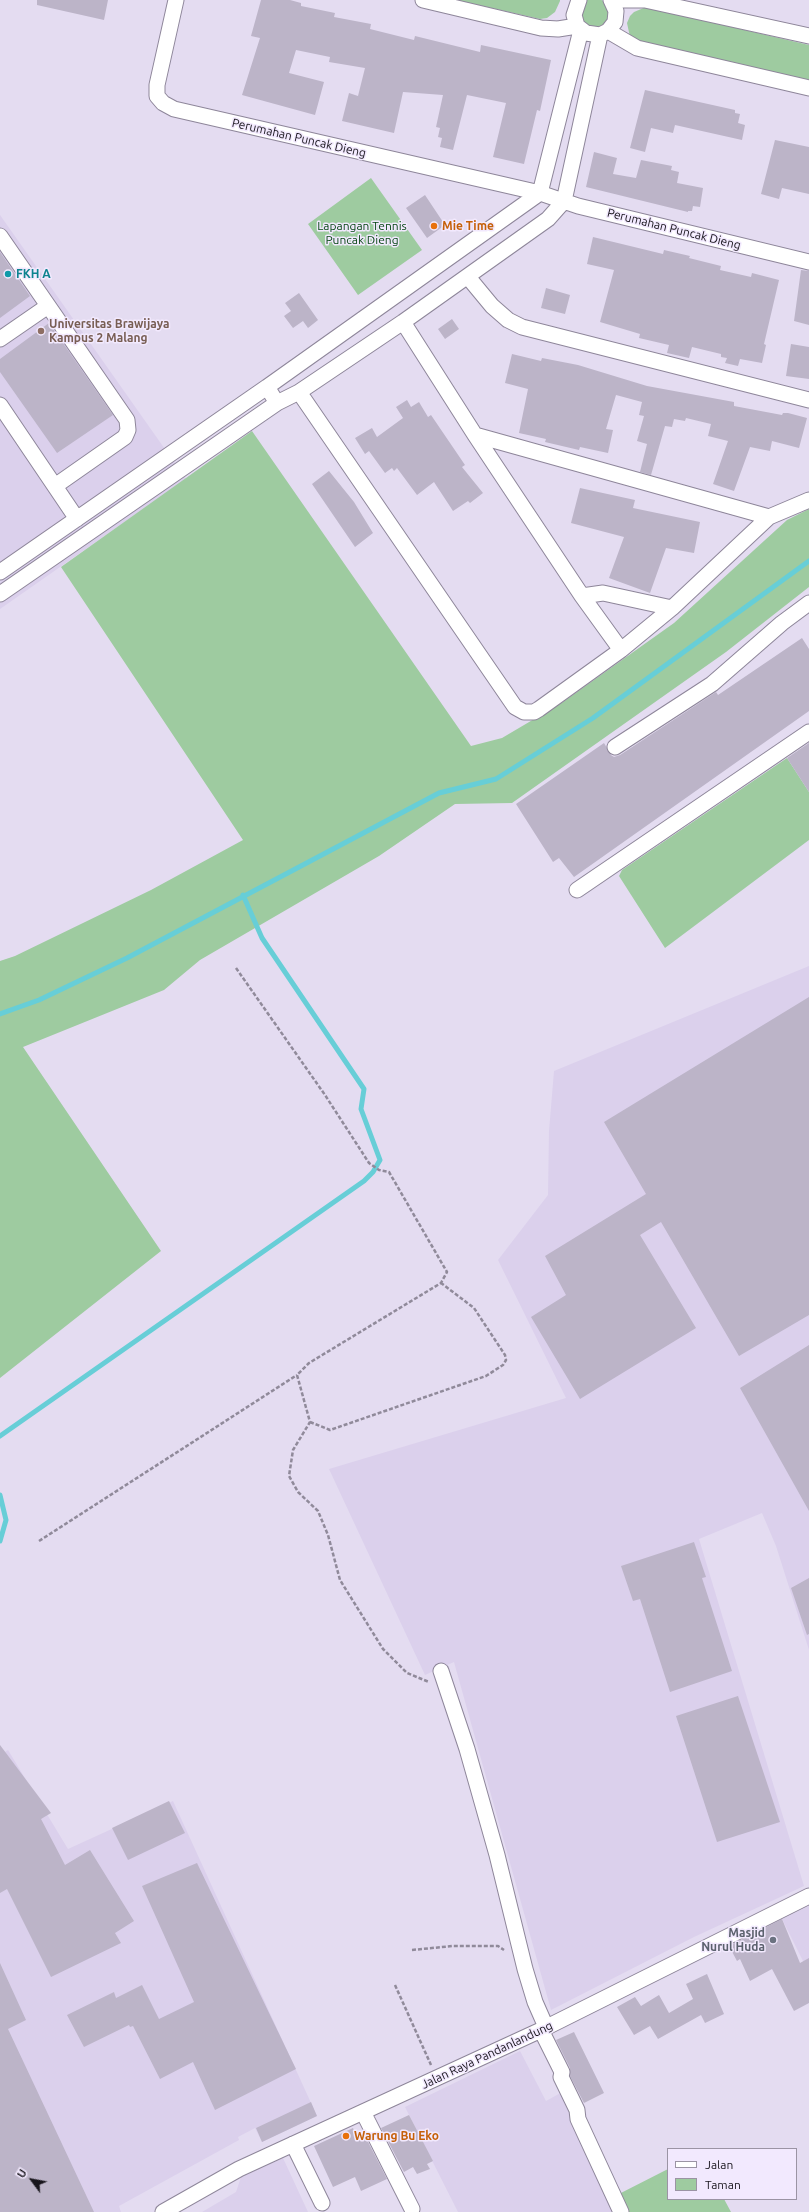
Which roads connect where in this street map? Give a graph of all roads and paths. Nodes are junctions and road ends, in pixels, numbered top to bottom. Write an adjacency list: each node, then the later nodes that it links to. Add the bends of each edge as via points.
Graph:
1 (176, 0): 9 (street, Perumahan Puncak Dieng, via 156,85 157,96 174,109)
2 (423, 0): 5 (street, via 541,28)
3 (579, 0): 5 (street, via 574,15)
4 (611, 0): 6 (street, via 616,16 612,27); 7 (street, via 645,0)
5 (579, 28): 6 (street, via 591,35); 9 (street)
6 (604, 33): 8 (street, via 637,48); 10 (street)
7 (809, 36)
8 (809, 88)
9 (540, 193): 10 (street, Perumahan Puncak Dieng); 17 (street)
10 (564, 201): 12 (street, Perumahan Puncak Dieng); 13 (street, via 548,219)
11 (0, 236): 14 (street)
12 (809, 262)
13 (468, 277): 15 (street); 19 (street, via 492,306 508,320 522,327)
14 (48, 306): 16 (street); 23 (street, via 128,420 125,437)
15 (403, 322): 18 (street); 22 (street)
16 (0, 339)
17 (267, 387): 20 (street); 26 (street)
18 (299, 392): 20 (street); 32 (street, via 516,707 524,712 534,712)
19 (809, 400)
20 (277, 404): 28 (street)
21 (0, 405): 23 (street)
22 (475, 435): 25 (street); 29 (street)
23 (55, 486): 26 (street)
24 (809, 500): 25 (street)
25 (769, 517): 31 (street)
26 (77, 519): 27 (street)
27 (0, 572)
28 (0, 594)
29 (582, 596): 31 (street, via 603,592); 32 (street)
30 (809, 603): 34 (street, via 712,684)
31 (672, 608): 32 (street)
32 (621, 650)
33 (809, 732): 35 (street)
34 (615, 747)
35 (577, 890)
36 (236, 968): 37 (path, via 369,1163 379,1170 389,1172 447,1272)
37 (441, 1282): 38 (path, via 309,1362); 39 (path, via 474,1308 505,1356 503,1366 486,1376 330,1430)
38 (297, 1375): 39 (path); 40 (path)
39 (310, 1422): 41 (path, via 293,1450 288,1476 298,1492 318,1511 328,1535 340,1580 383,1649 406,1673 426,1682)
40 (39, 1541)
41 (442, 1676): 44 (street, via 467,1749)
42 (809, 1896): 46 (street, Jalan Raya Pandanlandung)
43 (412, 1950): 44 (path, via 453,1946 498,1946 514,1956)
44 (525, 1969): 46 (street)
45 (395, 1985): 47 (path)
46 (543, 2029): 47 (street, Jalan Raya Pandanlandung); 53 (street, via 577,2110 578,2119)
47 (437, 2078): 48 (street, Jalan Raya Pandanlandung)
48 (363, 2112): 49 (street, Jalan Raya Pandanlandung); 51 (street)
49 (293, 2144): 50 (street); 52 (street, Jalan Raya Pandanlandung, via 225,2176)
50 (322, 2203)
51 (412, 2209)
52 (164, 2212)
53 (621, 2212)

